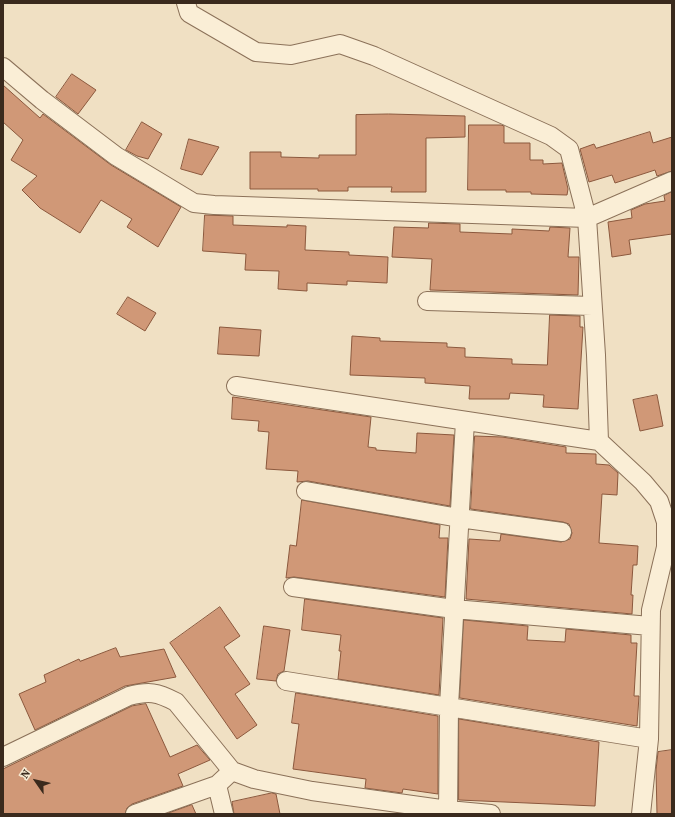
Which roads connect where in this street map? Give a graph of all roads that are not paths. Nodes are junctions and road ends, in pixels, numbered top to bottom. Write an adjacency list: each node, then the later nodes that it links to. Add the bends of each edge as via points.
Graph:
1 (186, 3): 4 (street, via 189,13 256,52 291,55 340,44 374,56 551,136 569,149)
2 (3, 67): 4 (street, via 116,156 194,203)
3 (672, 181): 4 (street)
4 (587, 218): 6 (street)
5 (427, 301): 6 (street)
6 (592, 306): 9 (street)
7 (236, 386): 8 (street)
8 (465, 421): 9 (street); 11 (street)
9 (599, 441): 15 (street, via 643,482 659,501 666,522 666,547 651,610)
10 (306, 491): 11 (street)
11 (459, 518): 12 (street); 14 (street)
12 (562, 532)
13 (293, 587): 14 (street)
14 (454, 609): 15 (street); 17 (street)
15 (650, 626): 18 (street)
16 (286, 681): 17 (street)
17 (449, 706): 18 (street); 22 (street)
18 (650, 740): 26 (street)
19 (3, 757): 20 (street, via 130,696 147,692 163,695 176,702)
20 (232, 771): 21 (street); 22 (street, via 254,779 312,791)
21 (217, 786): 23 (street); 24 (street)
22 (448, 812): 25 (street)
23 (135, 814)
24 (224, 814)
25 (491, 814)
26 (641, 814)

